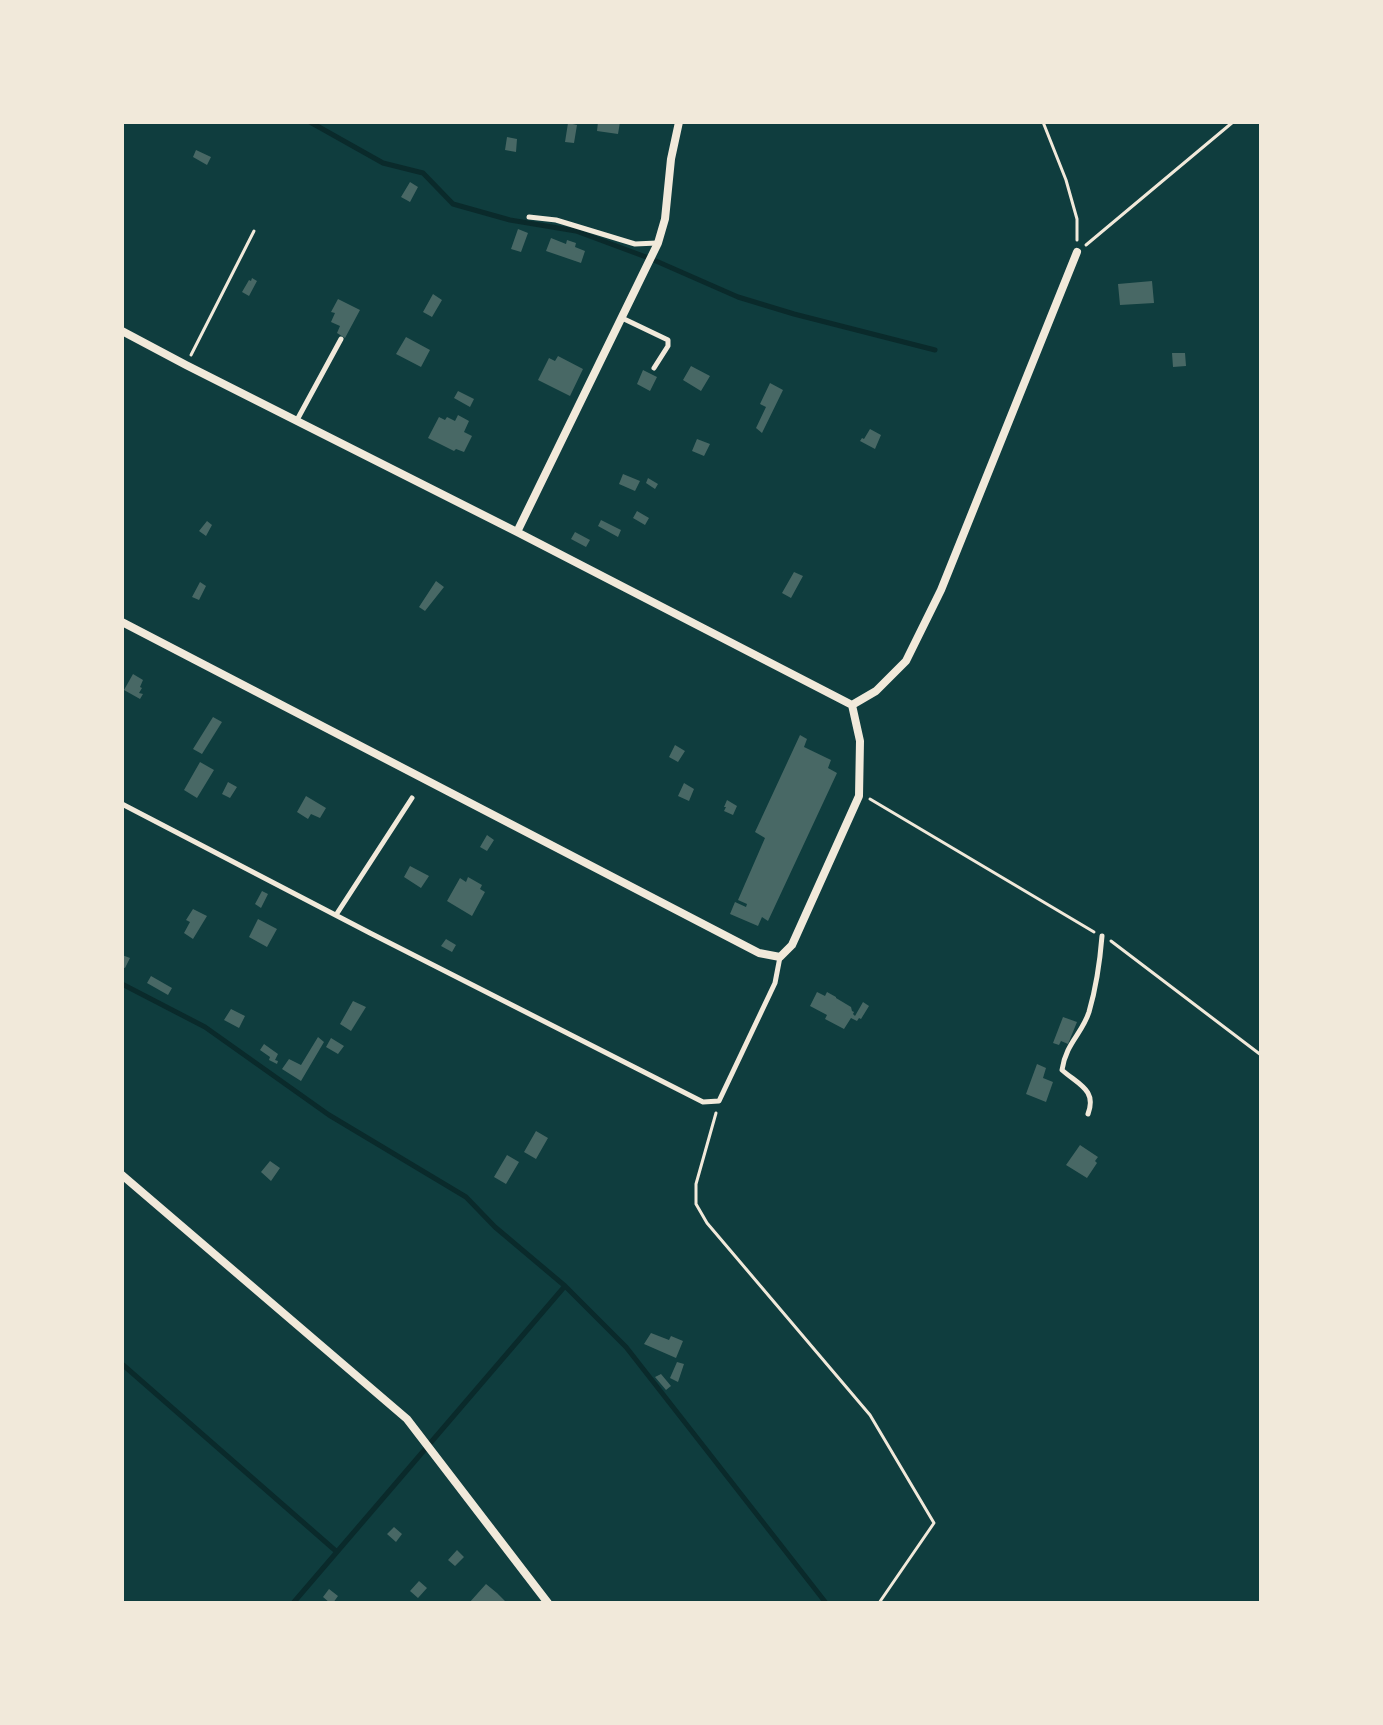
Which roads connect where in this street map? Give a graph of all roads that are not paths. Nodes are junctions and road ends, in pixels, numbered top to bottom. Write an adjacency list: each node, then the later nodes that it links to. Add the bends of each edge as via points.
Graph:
1 (679, 122): 3 (street)
2 (529, 217): 3 (lane, via 635,244)
3 (658, 243): 5 (street)
4 (1077, 252): 12 (street, via 941,590 906,661 876,691)
5 (621, 317): 8 (lane, via 668,340); 10 (street)
6 (122, 331): 9 (street)
7 (341, 339): 9 (lane)
8 (654, 368)
9 (296, 421): 10 (street)
10 (517, 532): 12 (street)
11 (122, 622): 17 (street, via 759,953)
12 (852, 705): 17 (street, via 860,741 859,796 792,945)
13 (412, 798): 15 (lane)
14 (122, 804): 15 (lane)
15 (336, 915): 17 (lane, via 703,1102 719,1101 775,983)
16 (1102, 936): 18 (lane, via 1088,1015 1065,1054 1062,1070 1090,1094)
17 (780, 957)
18 (1088, 1114)
19 (122, 1175): 20 (street, via 407,1419)
20 (548, 1603)

